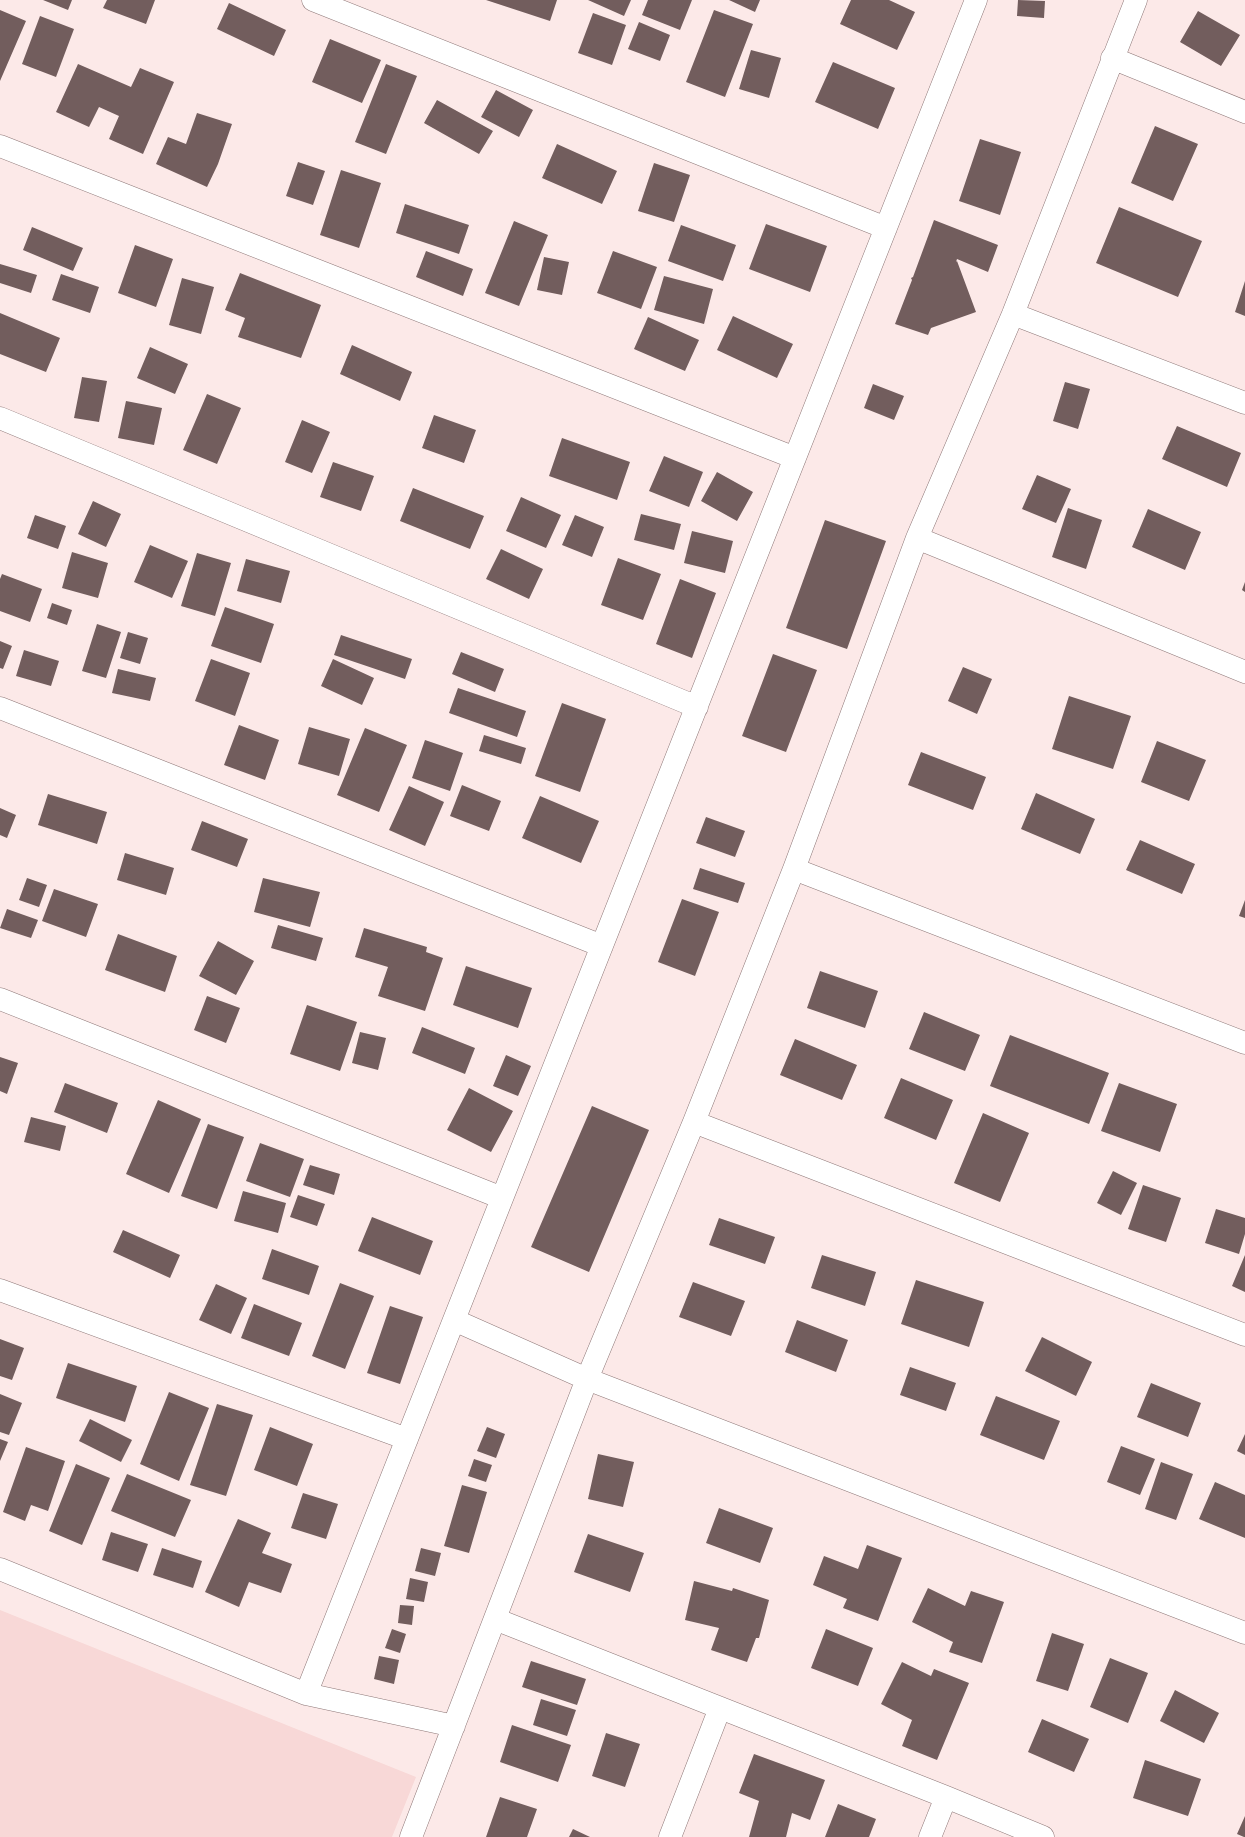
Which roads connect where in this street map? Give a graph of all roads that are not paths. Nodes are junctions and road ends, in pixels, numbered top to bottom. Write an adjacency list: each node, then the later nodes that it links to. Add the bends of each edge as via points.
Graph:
1 (313, 0): 7 (street)
2 (976, 0): 7 (street)
3 (1136, 0): 4 (street)
4 (1112, 58): 5 (street); 8 (street)
5 (1245, 112)
6 (0, 146): 11 (street)
7 (886, 228): 11 (street)
8 (1013, 314): 9 (street); 12 (street)
9 (1245, 403)
10 (0, 418): 14 (street)
11 (794, 458): 14 (street)
12 (917, 538): 13 (street); 16 (street)
13 (1245, 672)
14 (696, 707): 17 (street)
15 (0, 708): 17 (street)
16 (794, 869): 19 (street); 20 (street)
17 (602, 946): 21 (street)
18 (0, 999): 21 (street)
19 (1245, 1043)
20 (694, 1122): 24 (street); 25 (street)
21 (502, 1198): 23 (street)
22 (0, 1290): 26 (street)
23 (454, 1320): 25 (street); 26 (street)
24 (1245, 1335)
25 (587, 1378): 28 (street); 29 (street)
26 (407, 1439): 30 (street)
27 (0, 1569): 30 (street)
28 (495, 1619): 31 (street); 32 (street)
29 (1245, 1633)
30 (306, 1694): 32 (street)
31 (720, 1708): 33 (street); 35 (street)
32 (454, 1726): 34 (street)
33 (946, 1797): 36 (street); 37 (street)
34 (411, 1837)
35 (670, 1837)
36 (930, 1837)
37 (1043, 1837)

